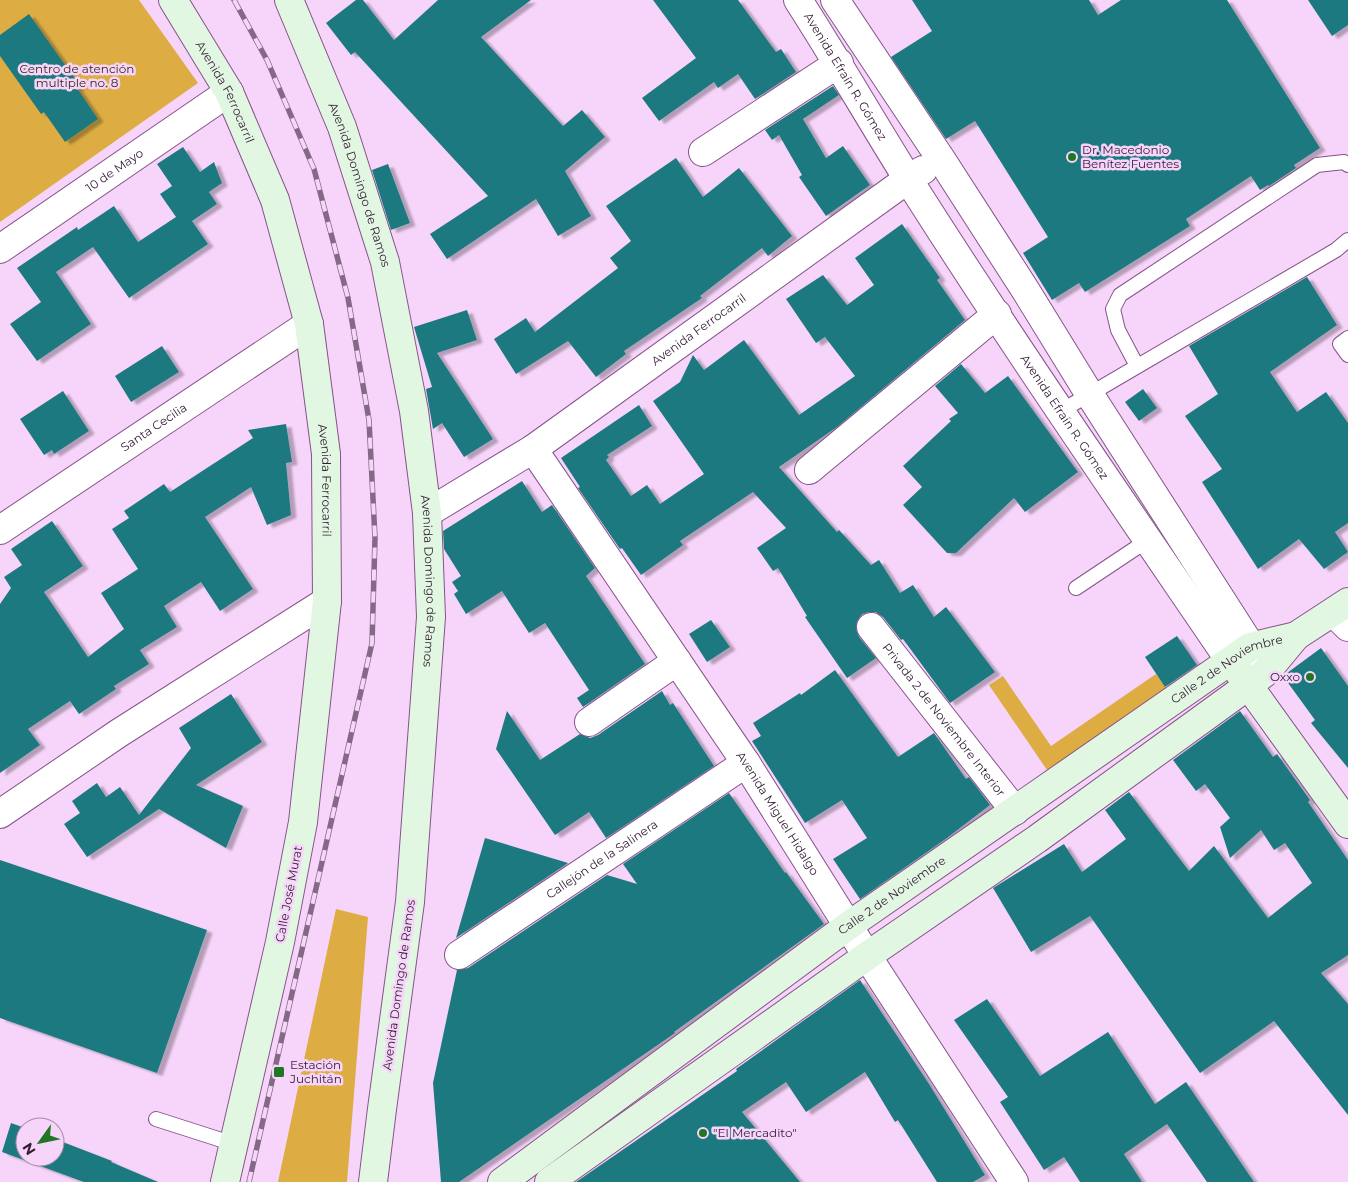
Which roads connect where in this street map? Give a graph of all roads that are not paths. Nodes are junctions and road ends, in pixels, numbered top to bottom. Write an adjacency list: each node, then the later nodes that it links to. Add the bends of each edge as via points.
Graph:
1 (174, 0): 6 (street, Avenida Ferrocarril)
2 (288, 0): 22 (street, Avenida Domingo de Ramos, via 342,127 384,262 414,411)
3 (798, 0): 5 (street, Avenida Efraín R. Gómez)
4 (835, 0): 8 (street, Avenida Efraín R. Gómez)
5 (839, 63): 7 (street); 10 (street, Avenida Efraín R. Gómez)
6 (228, 92): 12 (street, 10 de Mayo); 14 (street, Avenida Ferrocarril, via 275,200)
7 (703, 152)
8 (941, 159): 10 (street, Avenida Ferrocarril); 18 (street, Avenida Efraín R. Gómez)
9 (1348, 166): 17 (lane, via 1344,162 1317,165 1120,295 1113,310 1118,330)
10 (908, 178): 13 (street, Avenida Efraín R. Gómez); 20 (street, Avenida Ferrocarril)
11 (1348, 240): 17 (lane)
12 (0, 249)
13 (997, 314): 19 (street, Avenida Efraín R. Gómez); 21 (street)
14 (309, 324): 23 (street, Santa Cecilia); 26 (street, Avenida Ferrocarril, via 326,454)
15 (1348, 338): 16 (lane, via 1340,344)
16 (1348, 355)
17 (1137, 366): 18 (lane)
18 (1090, 395): 19 (lane); 30 (street, Avenida Efraín R. Gómez)
19 (1061, 411): 24 (street, Avenida Efraín R. Gómez)
20 (533, 449): 22 (street, Avenida Ferrocarril); 31 (street, Avenida Miguel Hidalgo)
21 (809, 470)
22 (426, 513): 44 (street, Avenida Domingo de Ramos, via 430,617 410,902)
23 (0, 530)
24 (1148, 540): 25 (lane); 30 (street, Avenida Efraín R. Gómez)
25 (1076, 588)
26 (327, 601): 36 (street, via 119,733); 42 (street, Calle José Murat, via 303,822 280,942)
27 (1343, 614): 29 (street, Calle 2 de Noviembre)
28 (871, 627): 35 (street, Privada 2 de Noviembre Interior)
29 (1296, 636): 30 (street, Calle 2 de Noviembre); 32 (street, Calle 2 de Noviembre)
30 (1240, 654): 32 (street, Avenida Efraín R. Gómez); 35 (street, Calle 2 de Noviembre)
31 (677, 661): 33 (street); 34 (street, Avenida Miguel Hidalgo)
32 (1258, 678): 37 (street, Avenida Efraín R. Gómez); 40 (street, Calle 2 de Noviembre, via 1038,839)
33 (589, 722)
34 (746, 763): 38 (street, Avenida Miguel Hidalgo); 39 (street, Callejón de la Salinera)
35 (1016, 811): 38 (street, Calle 2 de Noviembre)
36 (0, 814)
37 (1348, 824)
38 (848, 926): 40 (street, Avenida Miguel Hidalgo); 45 (street, Calle 2 de Noviembre)
39 (459, 955)
40 (867, 956): 46 (street, Calle 2 de Noviembre); 47 (street, Avenida Miguel Hidalgo)
41 (156, 1119): 42 (lane)
42 (234, 1144): 43 (street, Calle José Murat)
43 (225, 1182)
44 (373, 1182)
45 (502, 1182)
46 (549, 1182)
47 (1014, 1182)

